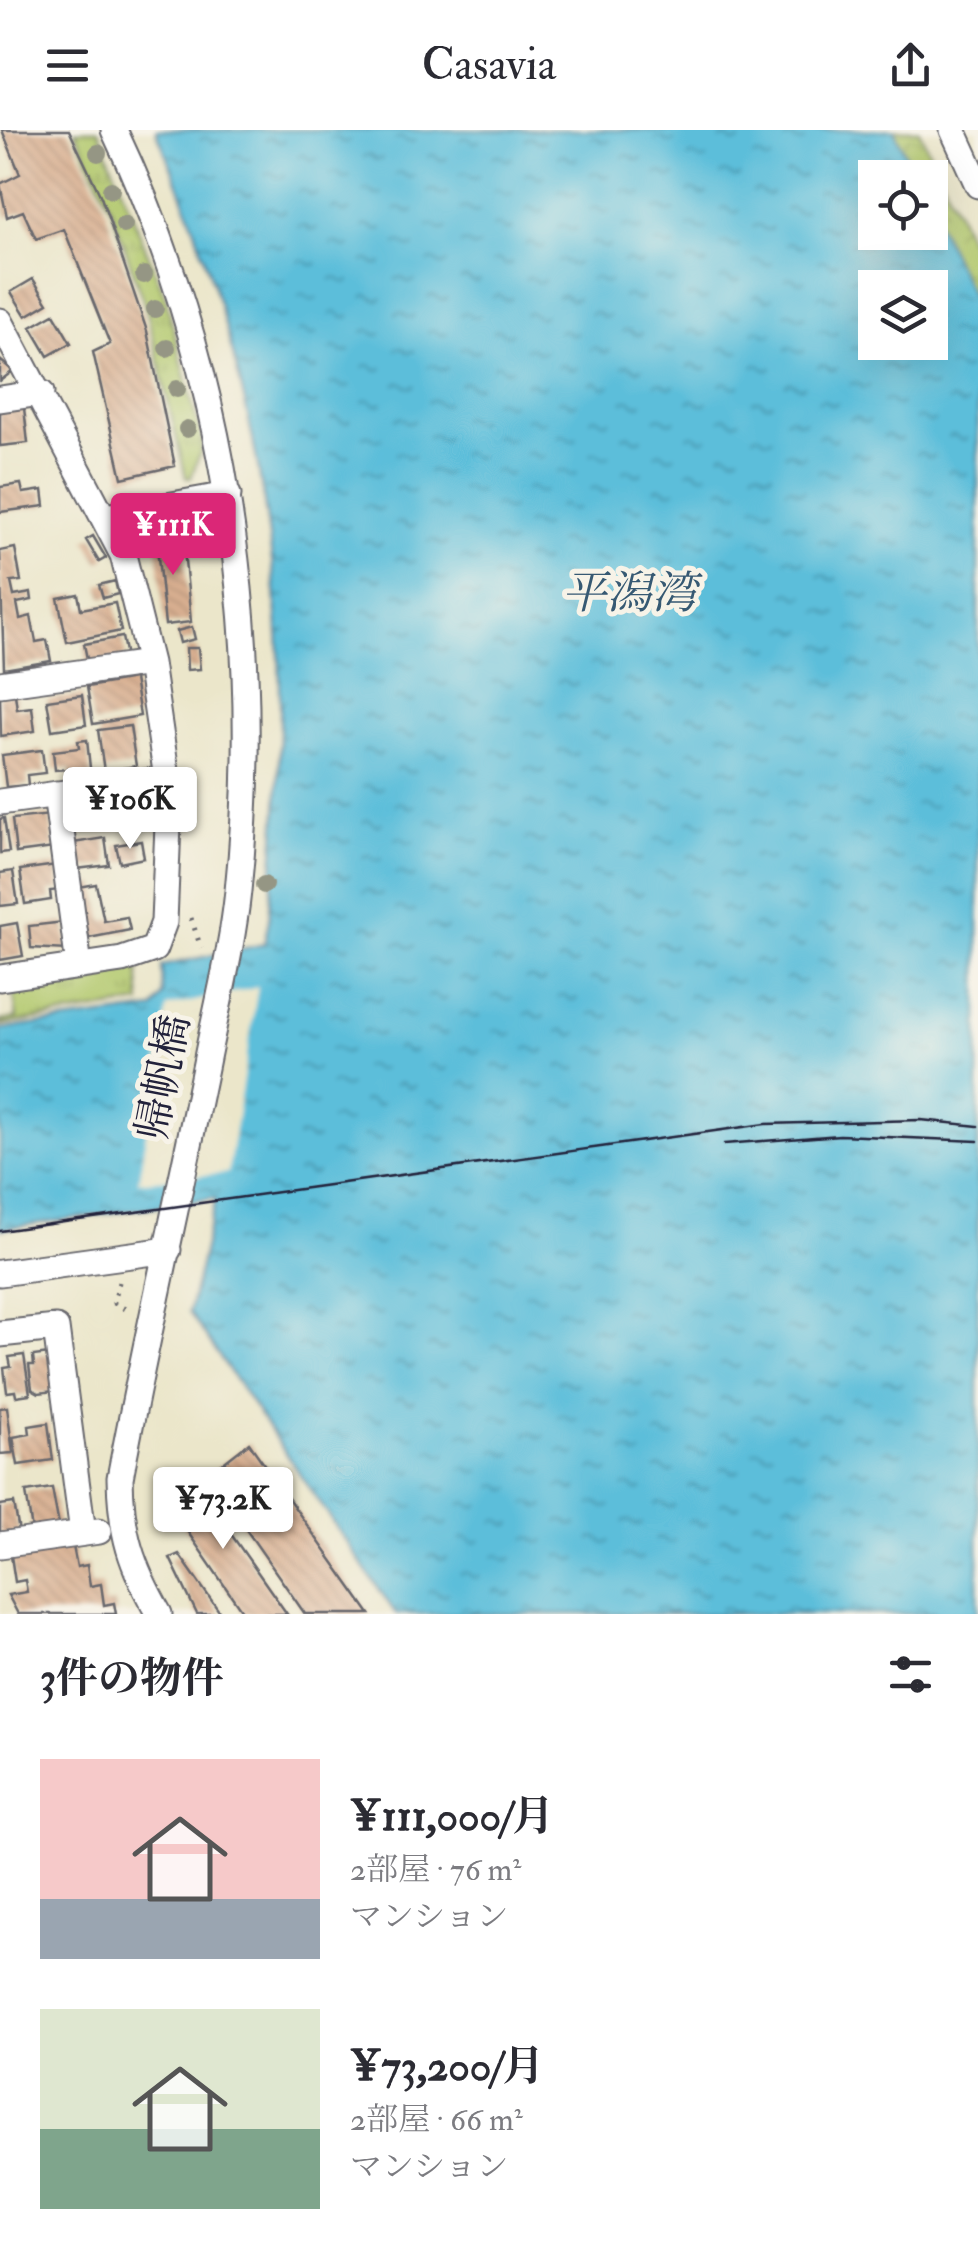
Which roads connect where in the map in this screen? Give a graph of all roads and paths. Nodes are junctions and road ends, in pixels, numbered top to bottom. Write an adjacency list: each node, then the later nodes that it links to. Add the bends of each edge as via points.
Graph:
1 (114, 130): 7 (street, 帰帆橋, via 159,234 191,332)
2 (962, 136): 3 (street)
3 (978, 185)
4 (0, 321): 5 (street)
5 (42, 393): 6 (street); 8 (street)
6 (0, 399)
7 (228, 496): 8 (street); 16 (street, 帰帆橋, via 242,591 238,892)
8 (104, 517): 9 (street, via 123,555)
9 (150, 662): 10 (street); 11 (street)
10 (0, 684)
11 (168, 779): 12 (street); 14 (street, via 160,937 144,956)
12 (56, 794): 13 (street); 14 (street)
13 (0, 802)
14 (79, 966): 15 (street)
15 (0, 978)
16 (168, 1250): 17 (street); 21 (street, 帰帆橋, via 120,1478)
17 (0, 1273)
18 (114, 1302): 19 (path)
19 (130, 1311)
20 (0, 1334): 22 (street, via 56,1328)
21 (121, 1528): 22 (street); 24 (street, 帰帆橋)
22 (83, 1533): 23 (street)
23 (0, 1545)
24 (159, 1614)

